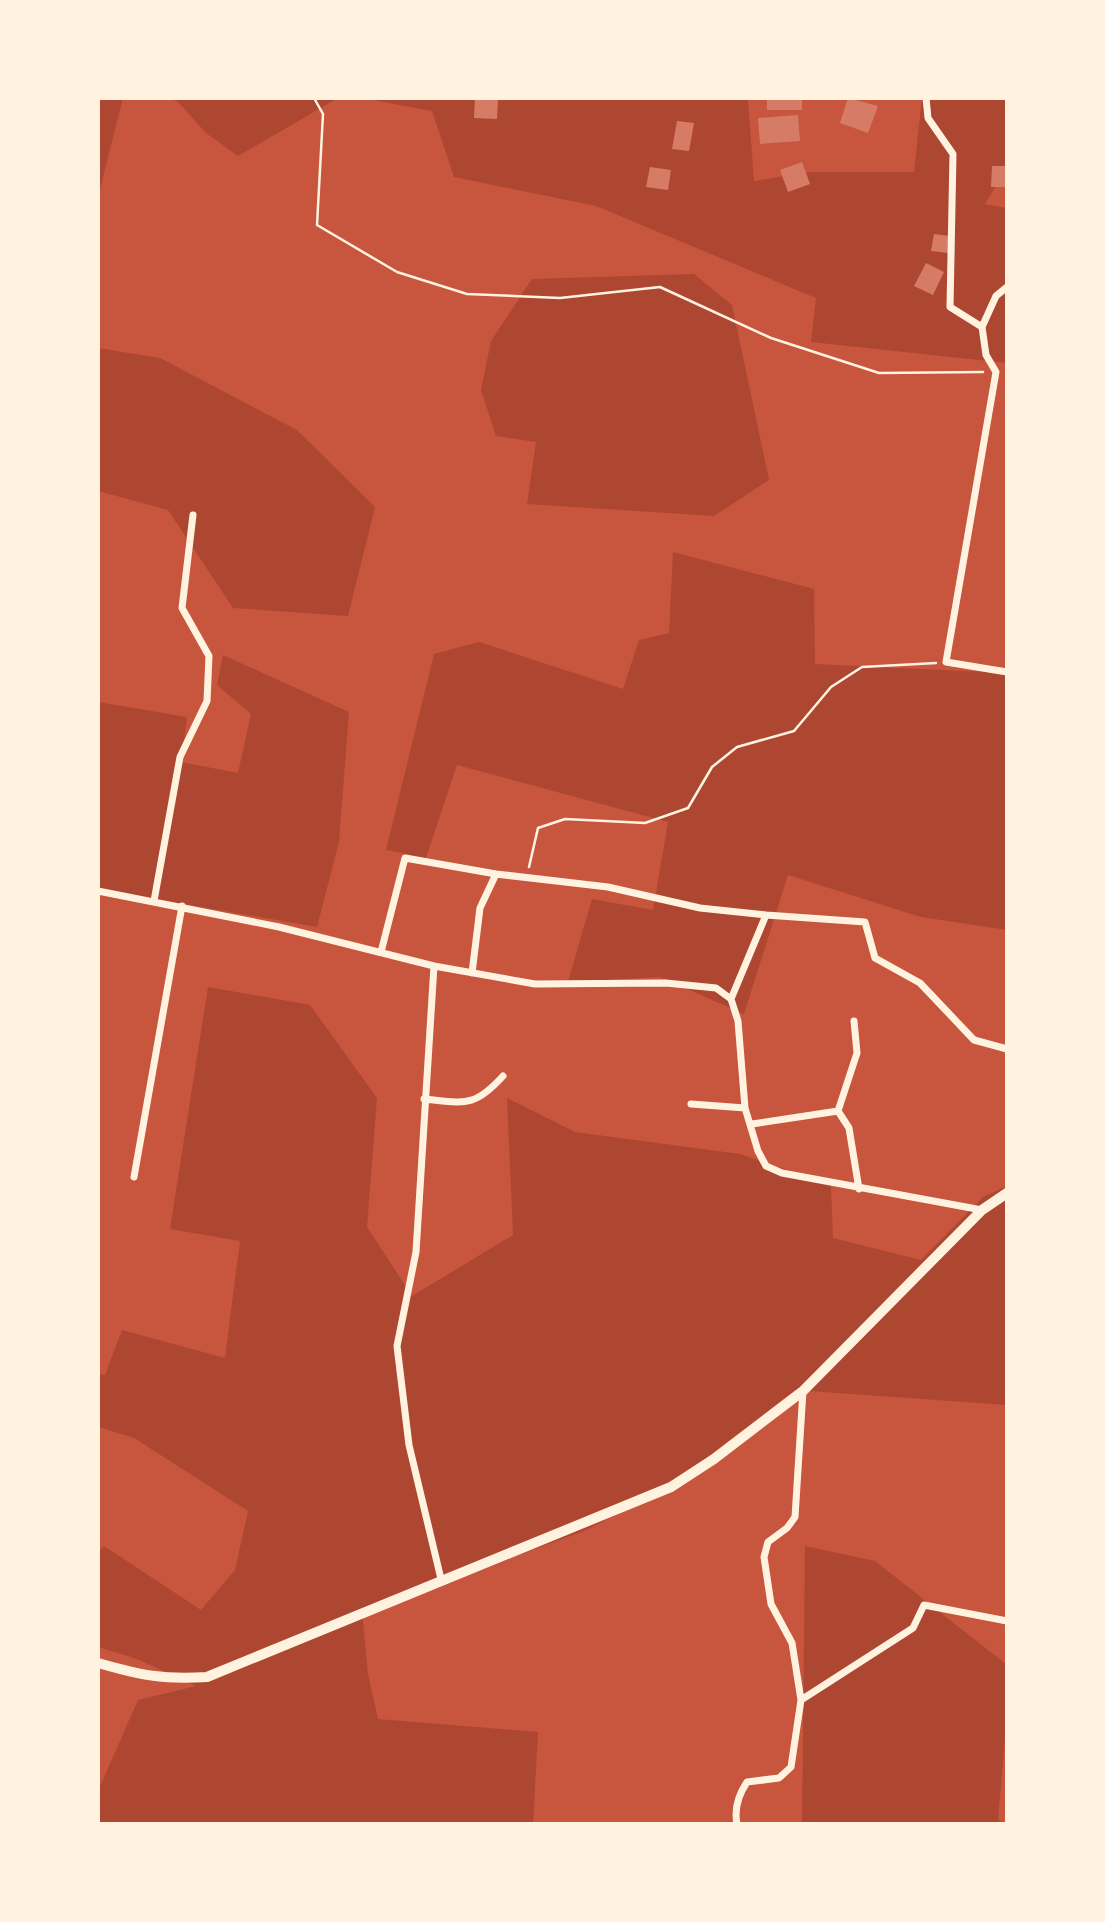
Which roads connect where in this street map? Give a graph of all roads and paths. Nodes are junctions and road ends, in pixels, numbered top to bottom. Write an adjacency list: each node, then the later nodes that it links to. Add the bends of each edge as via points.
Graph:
1 (314, 98): 5 (path, via 323,114 317,225 397,272 467,294 559,298 660,287 771,338 879,373)
2 (926, 98): 4 (street, via 928,118 953,153 950,307)
3 (1007, 287): 4 (street, via 996,296)
4 (982, 327): 5 (street, via 986,355)
5 (996, 372): 6 (street); 8 (street)
6 (1007, 373)
7 (193, 515): 13 (street, via 183,608 209,656 206,701 180,757)
8 (946, 662): 9 (street); 11 (path, via 862,667 831,687 794,731 737,747 712,767 688,808 645,823 565,819 538,828)
9 (1007, 672)
10 (496, 874): 11 (street); 16 (street, via 405,858); 18 (street, via 480,908)
11 (526, 878): 15 (street, via 608,887 699,908)
12 (98, 891): 13 (street)
13 (154, 901): 14 (street)
14 (182, 906): 16 (street); 28 (street)
15 (766, 915): 19 (street); 21 (street, via 865,922 875,958 920,983 974,1040)
16 (381, 952): 17 (street)
17 (434, 966): 18 (street); 23 (street)
18 (472, 973): 19 (street, via 535,984 666,983 716,988)
19 (731, 999): 25 (street, via 738,1021)
20 (854, 1021): 26 (street, via 857,1053)
21 (1007, 1049)
22 (503, 1076): 23 (street, via 487,1094 464,1103)
23 (424, 1099): 33 (street, via 416,1252 397,1346 409,1445)
24 (691, 1104): 25 (street)
25 (745, 1108): 27 (street)
26 (838, 1111): 27 (street); 29 (street, via 849,1128)
27 (752, 1124): 29 (street, via 766,1166)
28 (134, 1177)
29 (859, 1189): 31 (street)
30 (1007, 1193): 31 (street)
31 (982, 1210): 32 (street)
32 (803, 1391): 33 (street, via 671,1487); 36 (street, via 795,1517 768,1542 764,1557 771,1604 792,1643)
33 (441, 1579): 35 (street, via 206,1676 173,1679)
34 (1007, 1621): 36 (street, via 924,1605 913,1628)
35 (98, 1663)
36 (801, 1700): 37 (street, via 791,1767 779,1777 747,1782 739,1795)
37 (737, 1824)

